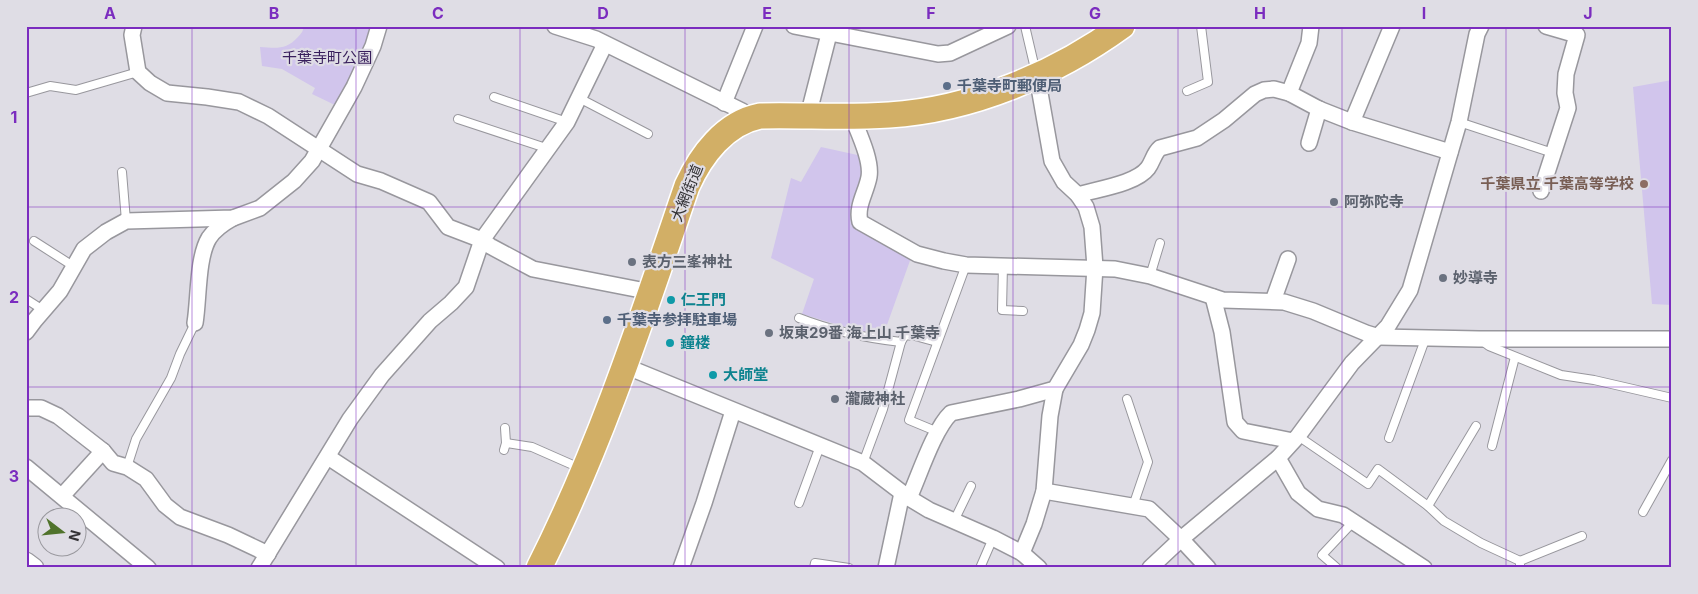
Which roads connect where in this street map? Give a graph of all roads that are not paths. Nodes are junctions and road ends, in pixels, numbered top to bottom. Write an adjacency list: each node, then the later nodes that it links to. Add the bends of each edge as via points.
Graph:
1 (134, 26): 16 (street, via 132,35)
2 (379, 26): 34 (street, via 354,87)
3 (555, 26): 15 (street)
4 (755, 26): 23 (street)
5 (794, 26): 14 (street)
6 (1008, 26): 14 (street, via 950,53 938,54)
7 (1026, 26): 17 (lane)
8 (1122, 26): 17 (main road, 大網街道, via 1066,62)
9 (1201, 26): 18 (lane, via 1208,82)
10 (1311, 26): 20 (street, via 1309,43)
11 (1392, 26): 30 (street)
12 (1481, 26): 31 (street)
13 (1546, 26): 37 (street, via 1577,35 1566,74 1568,108)
14 (829, 34): 25 (street)
15 (605, 44): 22 (street); 23 (street)
16 (138, 72): 19 (lane, via 76,90 50,86); 34 (street, via 167,93 238,102 268,116)
17 (1037, 76): 26 (main road, 大網街道, via 979,97 914,113); 40 (street, via 1052,161 1064,182)
18 (1187, 91)
19 (26, 93)
20 (1289, 93): 24 (street); 40 (street, via 1274,89 1255,94 1197,138 1160,148 1147,169 1134,179)
21 (494, 97): 29 (lane)
22 (579, 98): 29 (street); 32 (lane)
23 (724, 103): 27 (street)
24 (1319, 109): 30 (street); 33 (street)
25 (808, 116): 26 (main road, 大網街道); 27 (main road, 大網街道)
26 (852, 116): 47 (street, via 869,175 858,213 860,222 917,254)
27 (751, 118): 52 (main road, 大網街道, via 727,132 700,161 687,186)
28 (458, 119): 35 (lane)
29 (567, 122): 35 (street)
30 (1352, 122): 36 (street)
31 (1459, 122): 36 (street); 37 (lane)
32 (648, 134)
33 (1309, 143)
34 (318, 150): 41 (street, via 312,162 294,181 260,208); 43 (street, via 357,174 429,202 448,227)
35 (549, 150): 43 (street)
36 (1450, 152): 61 (street, via 1410,290)
37 (1553, 153): 39 (street)
38 (122, 172): 42 (lane)
39 (1541, 191)
40 (1078, 195): 50 (street, via 1086,207 1092,227)
41 (233, 218): 42 (street); 59 (street, via 210,237 203,252)
42 (126, 221): 49 (street, via 84,249)
43 (482, 240): 52 (street, via 533,269); 82 (street, via 466,287 430,320 382,375 350,419)
44 (34, 241): 49 (lane)
45 (1160, 243): 51 (lane)
46 (1288, 258): 55 (street)
47 (966, 264): 48 (street); 66 (lane)
48 (1004, 265): 50 (street); 57 (lane, via 1002,310)
49 (73, 266): 56 (street, via 60,291)
50 (1095, 267): 51 (street); 69 (street, via 1092,313 1087,330)
51 (1150, 276): 53 (street)
52 (651, 292): 68 (main road, 大網街道)
53 (1213, 297): 55 (street, via 1234,301); 77 (street, via 1222,332 1235,422 1242,431)
54 (26, 299): 56 (lane)
55 (1273, 301): 61 (street, via 1313,311)
56 (43, 310): 60 (street)
57 (1023, 310)
58 (799, 318): 65 (lane, via 826,329)
59 (195, 323): 87 (lane, via 171,378 136,438)
60 (26, 332)
61 (1379, 337): 62 (street); 77 (street, via 1352,363)
62 (1426, 337): 63 (street); 78 (lane)
63 (1479, 339): 64 (street); 67 (lane)
64 (1672, 339)
65 (901, 342): 66 (lane, via 905,335); 85 (lane, via 883,409)
66 (938, 342): 76 (lane, via 909,420)
67 (1515, 357): 71 (lane, via 1561,375); 80 (lane)
68 (624, 366): 73 (street); 88 (main road, 大網街道)
69 (1055, 389): 76 (street, via 951,413); 90 (street)
70 (1127, 398): 94 (lane, via 1148,462)
71 (1672, 398)
72 (26, 408): 81 (street, via 41,408 58,416)
73 (733, 411): 79 (street); 111 (street)
74 (1476, 426): 95 (lane)
75 (505, 428): 88 (lane, via 505,447 532,448)
76 (938, 432): 92 (street)
77 (1295, 438): 83 (street); 95 (lane, via 1368,484 1378,469)
78 (1389, 438)
79 (820, 446): 85 (street); 93 (lane)
80 (1492, 446)
81 (102, 450): 87 (street, via 113,463); 91 (street)
82 (328, 457): 103 (street); 109 (street)
83 (1278, 458): 98 (street, via 1298,492 1318,509 1343,514); 101 (street)
84 (1672, 460): 96 (lane)
85 (863, 463): 92 (street)
86 (26, 467): 91 (street)
87 (127, 467): 103 (street, via 146,478 165,505 180,517)
88 (585, 470): 110 (main road, 大網街道)
89 (971, 486): 97 (lane)
90 (1044, 491): 94 (street); 102 (street)
91 (62, 496): 107 (street)
92 (906, 496): 97 (street); 114 (street)
93 (799, 502)
94 (1133, 506): 101 (street, via 1149,509)
95 (1428, 506): 105 (lane, via 1444,521)
96 (1644, 512)
97 (954, 521): 100 (street)
98 (1354, 521): 119 (lane, via 1322,554); 120 (street)
99 (1582, 536): 105 (lane)
100 (993, 538): 102 (street); 115 (lane)
101 (1181, 539): 117 (street); 118 (street)
102 (1022, 553): 116 (street)
103 (268, 554): 108 (street)
104 (26, 562): 106 (street)
105 (1520, 564)
106 (34, 568)
107 (148, 568)
108 (259, 568)
109 (497, 568)
110 (539, 568)
111 (680, 568)
112 (814, 568): 113 (lane, via 815,563)
113 (849, 568)
114 (886, 568)
115 (980, 568)
116 (1039, 568)
117 (1150, 568)
118 (1208, 568)
119 (1337, 568)
120 (1424, 568)

